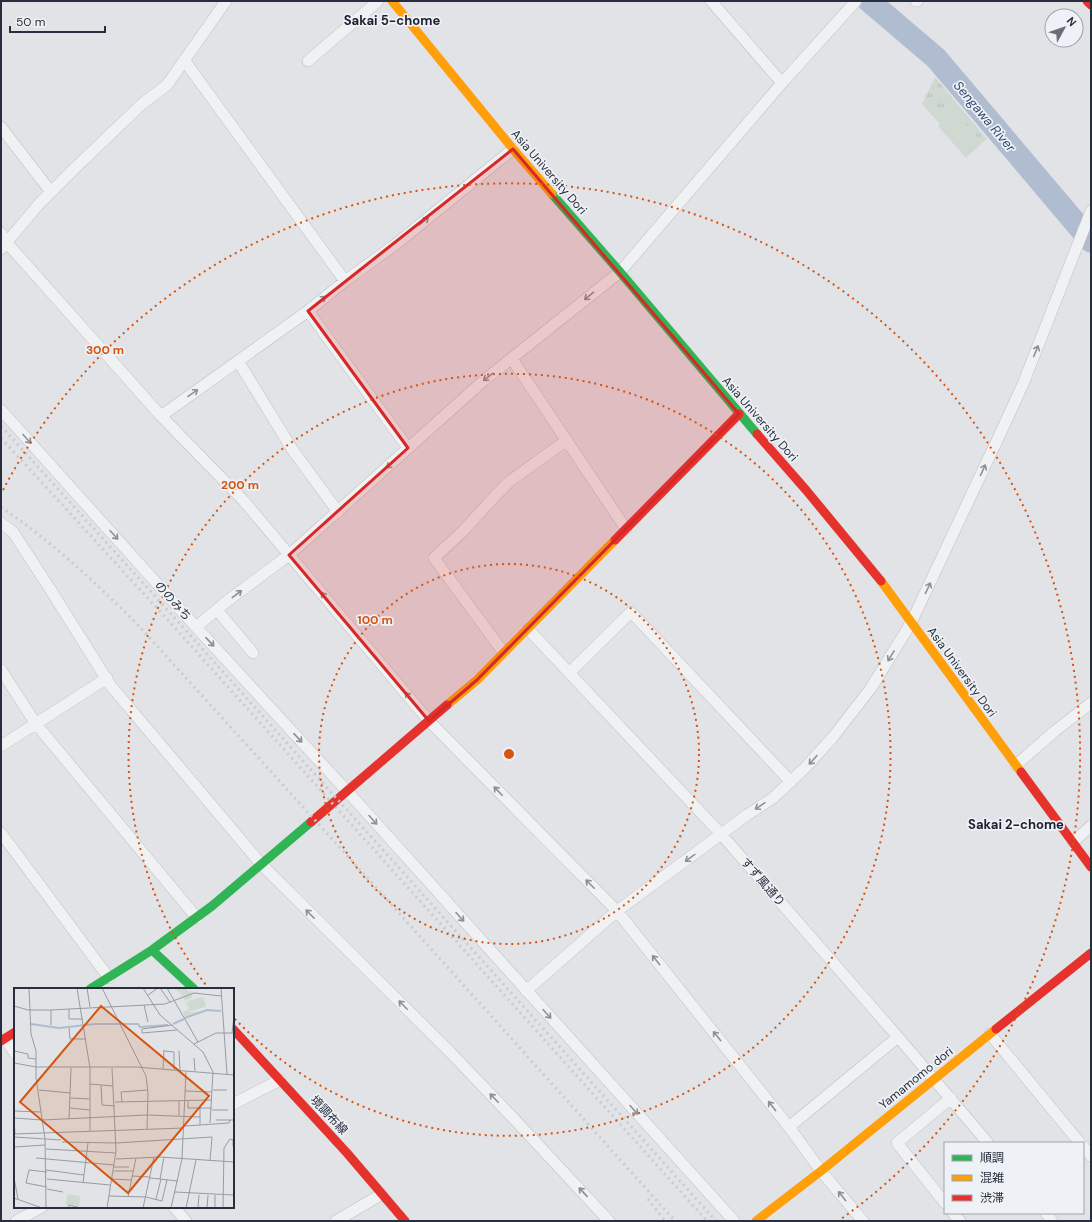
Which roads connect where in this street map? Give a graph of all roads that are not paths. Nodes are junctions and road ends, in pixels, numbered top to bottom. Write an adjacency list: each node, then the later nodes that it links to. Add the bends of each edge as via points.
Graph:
1 (226, 1): 8 (street)
2 (378, 1): 9 (street)
3 (392, 1): 12 (street, Asia University Dori)
4 (711, 1): 10 (street)
5 (856, 1): 10 (street)
6 (1087, 1): 7 (street)
7 (1091, 5)
8 (184, 60): 13 (street, via 167,85 142,104); 18 (street)
9 (308, 61)
10 (782, 83): 17 (street)
11 (1, 127): 13 (street)
12 (513, 149): 17 (street, Asia University Dori); 18 (street, one-way to 12, via 396,244)
13 (51, 192): 16 (street)
14 (1091, 211): 32 (street, one-way to 14, via 1023,384)
15 (1, 233): 16 (street)
16 (4, 246): 24 (street)
17 (620, 272): 20 (street, one-way to 20); 23 (street, Asia University Dori)
18 (345, 281): 19 (street, one-way to 18)
19 (308, 311): 21 (street); 26 (street)
20 (512, 359): 25 (street); 26 (street, one-way to 26, via 482,382)
21 (238, 361): 24 (street, one-way to 21); 27 (street, via 292,449)
22 (1, 410): 33 (street, ののみち, one-way to 33)
23 (739, 414): 29 (street); 32 (street, Asia University Dori, via 876,575)
24 (161, 416): 30 (street, via 243,500)
25 (567, 440): 29 (street); 36 (street, via 510,481 463,532 434,558)
26 (408, 448): 27 (street, one-way to 27)
27 (338, 512): 30 (street)
28 (1, 523): 39 (street, via 13,532)
29 (626, 529): 34 (street)
30 (289, 555): 31 (street, one-way to 30); 41 (street, one-way to 30)
31 (217, 610): 33 (street); 35 (street)
32 (911, 623): 44 (street, Asia University Dori); 45 (street, one-way to 45, via 871,688 833,737)
33 (196, 627): 46 (street, ののみち, one-way to 46)
34 (528, 629): 36 (street); 38 (street, すず風通り)
35 (253, 653)
36 (504, 653): 41 (street)
37 (1, 670): 42 (street)
38 (569, 673): 45 (street, via 631,612); 49 (street, すず風通り)
39 (106, 678): 42 (street); 51 (street)
40 (1091, 703): 44 (street)
41 (429, 721): 46 (street); 53 (street, one-way to 41)
42 (36, 724): 43 (street); 54 (street)
43 (1, 746)
44 (1016, 765): 50 (street, Asia University Dori)
45 (791, 782): 49 (street, one-way to 49, via 773,798)
46 (347, 792): 51 (street); 60 (street, ののみち, one-way to 60)
47 (1091, 826): 50 (street)
48 (1, 833): 57 (street)
49 (721, 834): 53 (street, one-way to 53); 64 (street, すず風通り)
50 (1073, 842): 52 (street, Asia University Dori)
51 (262, 865): 54 (street); 85 (street, one-way to 51, via 451,1054)
52 (1091, 866)
53 (617, 911): 60 (street); 71 (street, one-way to 53)
54 (197, 918): 55 (street)
55 (152, 950): 57 (street); 59 (street)
56 (1091, 953): 63 (street, Yamamomo dori)
57 (109, 978): 58 (street)
58 (93, 988)
59 (193, 988)
60 (526, 991): 86 (street, ののみち, one-way to 86)
61 (234, 1030): 68 (street, 境調布線)
62 (14, 1033): 65 (street)
63 (990, 1034): 67 (street, Yamamomo dori); 73 (street)
64 (898, 1037): 67 (street, すず風通り); 71 (street)
65 (3, 1040): 66 (street)
66 (14, 1052)
67 (934, 1079): 69 (street, すず風通り); 76 (street, Yamamomo dori)
68 (280, 1080): 70 (street); 77 (street, 境調布線)
69 (951, 1098): 72 (street, すず風通り); 78 (street, via 897,1143)
70 (234, 1103)
71 (789, 1127): 76 (street)
72 (987, 1142)
73 (1079, 1142)
74 (1084, 1147): 75 (street)
75 (1091, 1156)
76 (822, 1170): 87 (street, Yamamomo dori); 88 (street, one-way to 76)
77 (382, 1194): 83 (street); 84 (street, 境調布線)
78 (944, 1202)
79 (40, 1208): 81 (street)
80 (175, 1208): 82 (street)
81 (16, 1221)
82 (186, 1221)
83 (336, 1221)
84 (405, 1221)
85 (609, 1221)
86 (734, 1221)
87 (756, 1221)
88 (863, 1221)

